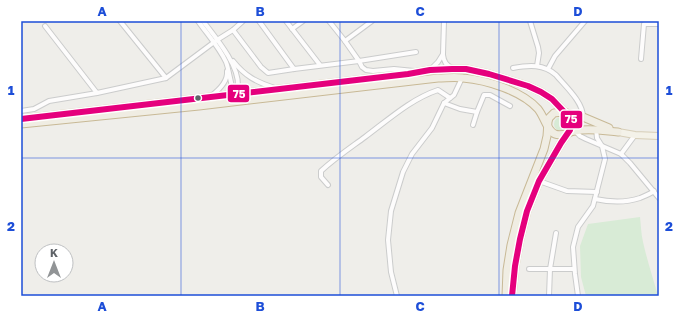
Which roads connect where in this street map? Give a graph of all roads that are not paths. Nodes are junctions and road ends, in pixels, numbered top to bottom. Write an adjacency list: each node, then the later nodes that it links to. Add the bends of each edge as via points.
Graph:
1 (120, 21): 32 (street)
2 (198, 21): 18 (street)
3 (203, 21): 18 (street)
4 (243, 21): 16 (street)
5 (259, 21): 27 (street)
6 (286, 21): 15 (street)
7 (303, 21): 15 (street)
8 (329, 21): 17 (street)
9 (372, 21): 17 (street)
10 (444, 21): 20 (street)
11 (530, 21): 25 (street, via 539,52)
12 (585, 21): 29 (street, via 555,56)
13 (659, 24): 21 (street, via 644,24)
14 (45, 26): 35 (street)
15 (292, 29): 24 (street)
16 (233, 30): 18 (street); 27 (street, via 268,74)
17 (346, 41): 22 (street)
18 (217, 42): 23 (street); 32 (street); 34 (street, via 249,77); 36 (street, via 233,64 238,87)
19 (416, 52): 22 (street)
20 (443, 54): 28 (street, via 446,65); 30 (street)
21 (641, 59)
22 (359, 61): 24 (street); 31 (street, via 366,70 394,69)
23 (226, 63): 36 (street); 37 (street, via 227,75 224,82 220,89)
24 (320, 65): 27 (street)
25 (537, 66): 26 (street); 29 (street)
26 (513, 68)
27 (294, 69)
28 (452, 69): 30 (highway); 45 (highway, via 489,74 528,86 552,99)
29 (548, 69): 46 (street, via 580,104)
30 (430, 70): 31 (highway)
31 (421, 72): 34 (highway)
32 (166, 78): 35 (street)
33 (462, 78): 38 (street); 39 (highway, via 438,78); 50 (highway, via 500,86 526,98 541,112)
34 (281, 90): 36 (highway)
35 (97, 93): 43 (street, via 49,101 34,109)
36 (236, 95): 37 (highway); 39 (street); 40 (street)
37 (208, 98): 47 (highway)
38 (450, 98): 41 (street); 60 (street, via 438,90 426,94 396,114 321,171 321,177)
39 (251, 100): 40 (highway)
40 (226, 103): 48 (highway)
41 (444, 103): 44 (street); 69 (street, via 432,128 412,154 403,172 391,211 388,240 391,272)
42 (510, 106): 44 (street, via 490,95 484,95)
43 (21, 111)
44 (477, 112): 49 (street)
45 (566, 113): 46 (highway); 50 (highway, via 558,112 551,115); 51 (highway)
46 (583, 117): 52 (highway)
47 (21, 119)
48 (21, 124)
49 (473, 125)
50 (548, 126): 54 (highway, via 556,135); 70 (highway, via 544,150 518,213 507,270)
51 (574, 129): 52 (highway); 54 (highway); 57 (street, via 580,136)
52 (599, 130): 53 (highway); 57 (street, via 597,138)
53 (618, 132): 55 (main road)
54 (568, 133): 59 (highway)
55 (635, 135): 56 (main road); 58 (street)
56 (659, 136)
57 (602, 146): 58 (street); 62 (street, via 605,159)
58 (621, 154): 61 (street)
59 (538, 181): 62 (street, via 567,191); 71 (highway, via 520,239)
60 (328, 185)
61 (654, 191): 63 (street); 64 (street, via 625,201 607,202)
62 (597, 192): 64 (street)
63 (659, 197)
64 (595, 199): 68 (street, via 578,227 573,247)
65 (556, 233): 67 (street)
66 (529, 269): 67 (street)
67 (550, 269): 68 (street); 72 (street)
68 (574, 269): 73 (street)
69 (397, 296)
70 (506, 296)
71 (512, 296)
72 (549, 296)
73 (578, 296)

